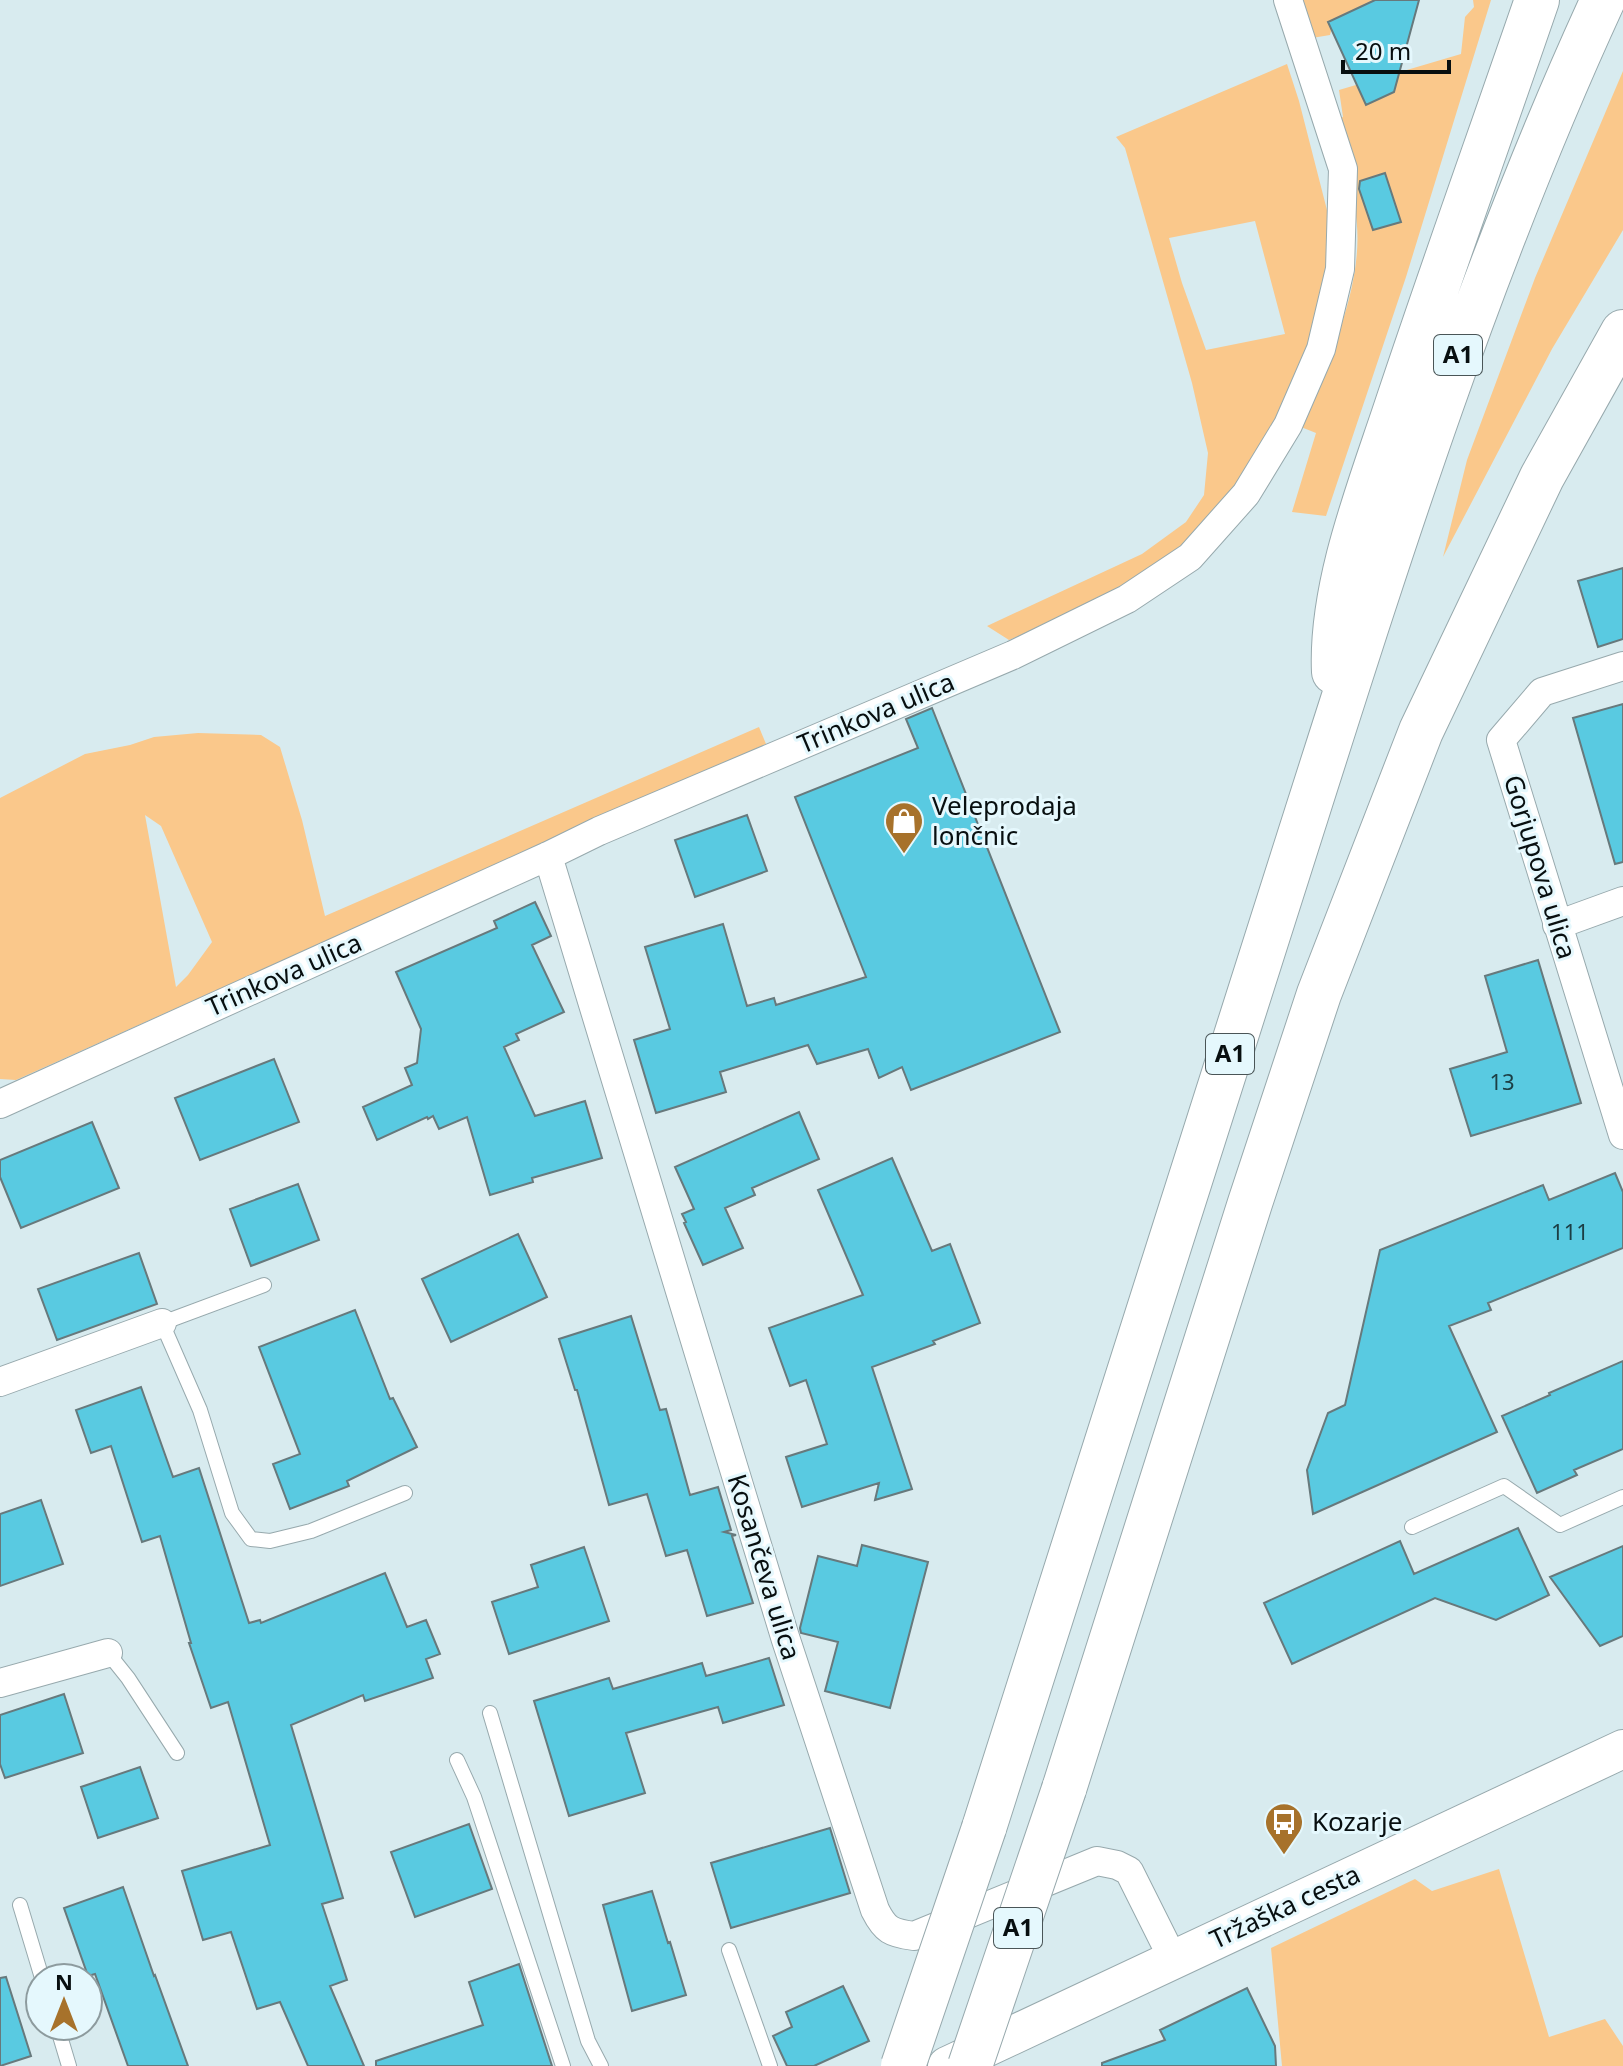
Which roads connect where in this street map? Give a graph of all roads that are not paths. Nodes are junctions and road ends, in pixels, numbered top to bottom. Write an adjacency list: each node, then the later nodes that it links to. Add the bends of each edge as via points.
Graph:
1 (1288, 0): 7 (street, Trinkova ulica, via 1343,169 1340,269 1321,349 1288,425 1246,494 1190,557 1127,599 1013,655)
2 (1537, 0): 6 (highway, via 1352,543 1338,612)
3 (1603, 0): 6 (highway, A1, via 1477,303)
4 (1623, 332): 35 (highway, A1, bridge, via 1542,477 1421,731 1319,994)
5 (1623, 666): 9 (street, Gorjupova ulica, via 1542,692 1501,740)
6 (1337, 718): 33 (highway, A1, bridge, via 984,1828)
7 (548, 856): 10 (street, Trinkova ulica); 26 (street, Kosančeva ulica, via 785,1637 883,1926 914,1936 1097,1861 1129,1871)
8 (1623, 901): 9 (street)
9 (1557, 925): 11 (street, Gorjupova ulica)
10 (0, 1104)
11 (1623, 1135)
12 (264, 1285): 13 (lane)
13 (162, 1323): 14 (street); 15 (lane, via 200,1410 232,1513 251,1539 270,1541 311,1531)
14 (0, 1382)
15 (405, 1493)
16 (1623, 1497): 17 (lane, via 1560,1525 1504,1486)
17 (1412, 1527)
18 (108, 1653): 19 (street); 22 (lane)
19 (0, 1683)
20 (490, 1713): 31 (lane, via 588,2041)
21 (1623, 1749): 26 (main road, Tržaška cesta)
22 (177, 1753)
23 (457, 1760): 30 (lane)
24 (20, 1905): 27 (lane)
25 (729, 1950): 32 (lane)
26 (1173, 1959): 34 (main road, Tržaška cesta)
27 (37, 1962)
28 (62, 2042): 29 (lane)
29 (69, 2066)
30 (563, 2066)
31 (601, 2066)
32 (770, 2066)
33 (903, 2066)
34 (947, 2066)
35 (970, 2066)

